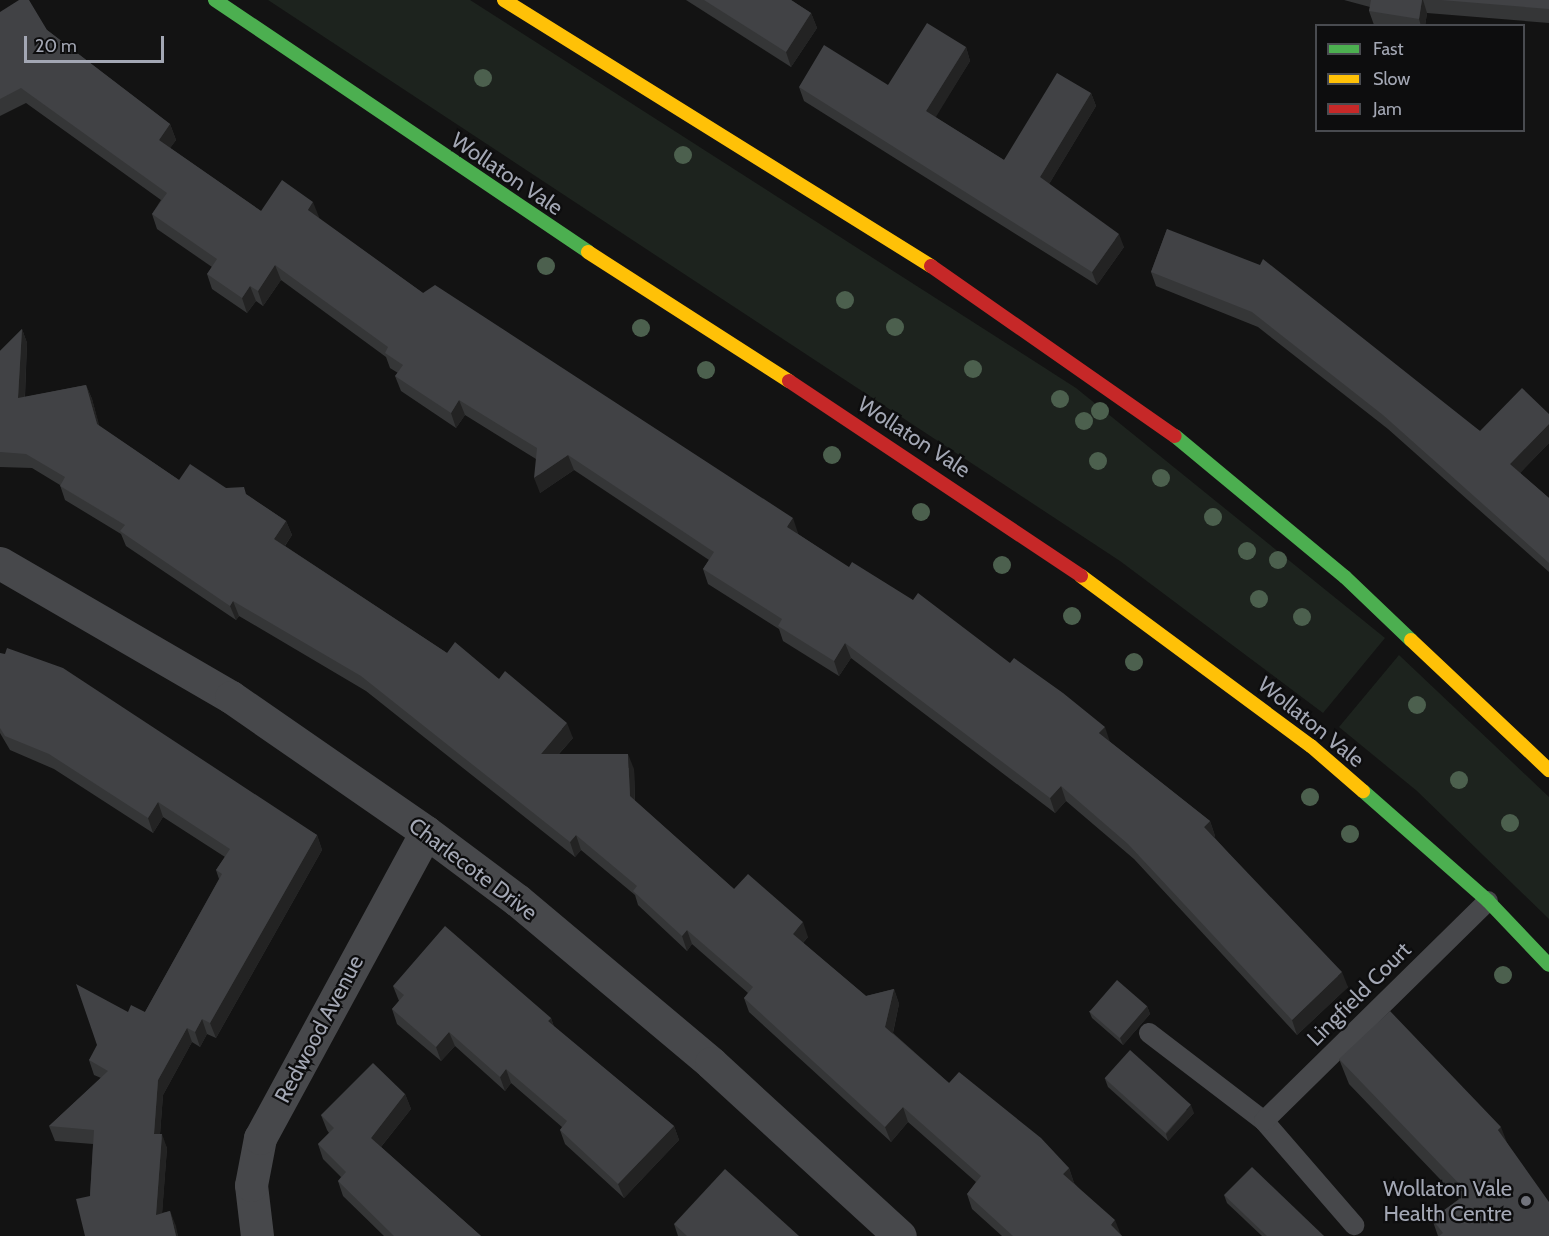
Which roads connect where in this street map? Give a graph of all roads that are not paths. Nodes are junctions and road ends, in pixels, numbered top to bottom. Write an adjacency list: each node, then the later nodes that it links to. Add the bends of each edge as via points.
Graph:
1 (215, 0): 6 (street, Wollaton Vale, via 512,203 981,505 1134,613 1311,746)
2 (504, 0): 4 (street, via 918,257 1146,412 1346,577)
3 (0, 563): 5 (street, Charlecote Drive, via 231,697)
4 (1549, 770)
5 (426, 832): 11 (street, Redwood Avenue, via 260,1138 251,1185); 12 (street, Charlecote Drive, via 517,900 711,1063)
6 (1488, 901): 7 (street, Wollaton Vale); 9 (lane, Lingfield Court)
7 (1549, 965)
8 (1149, 1033): 9 (lane)
9 (1264, 1121): 10 (lane)
10 (1354, 1225)
11 (257, 1236)
12 (900, 1236)

